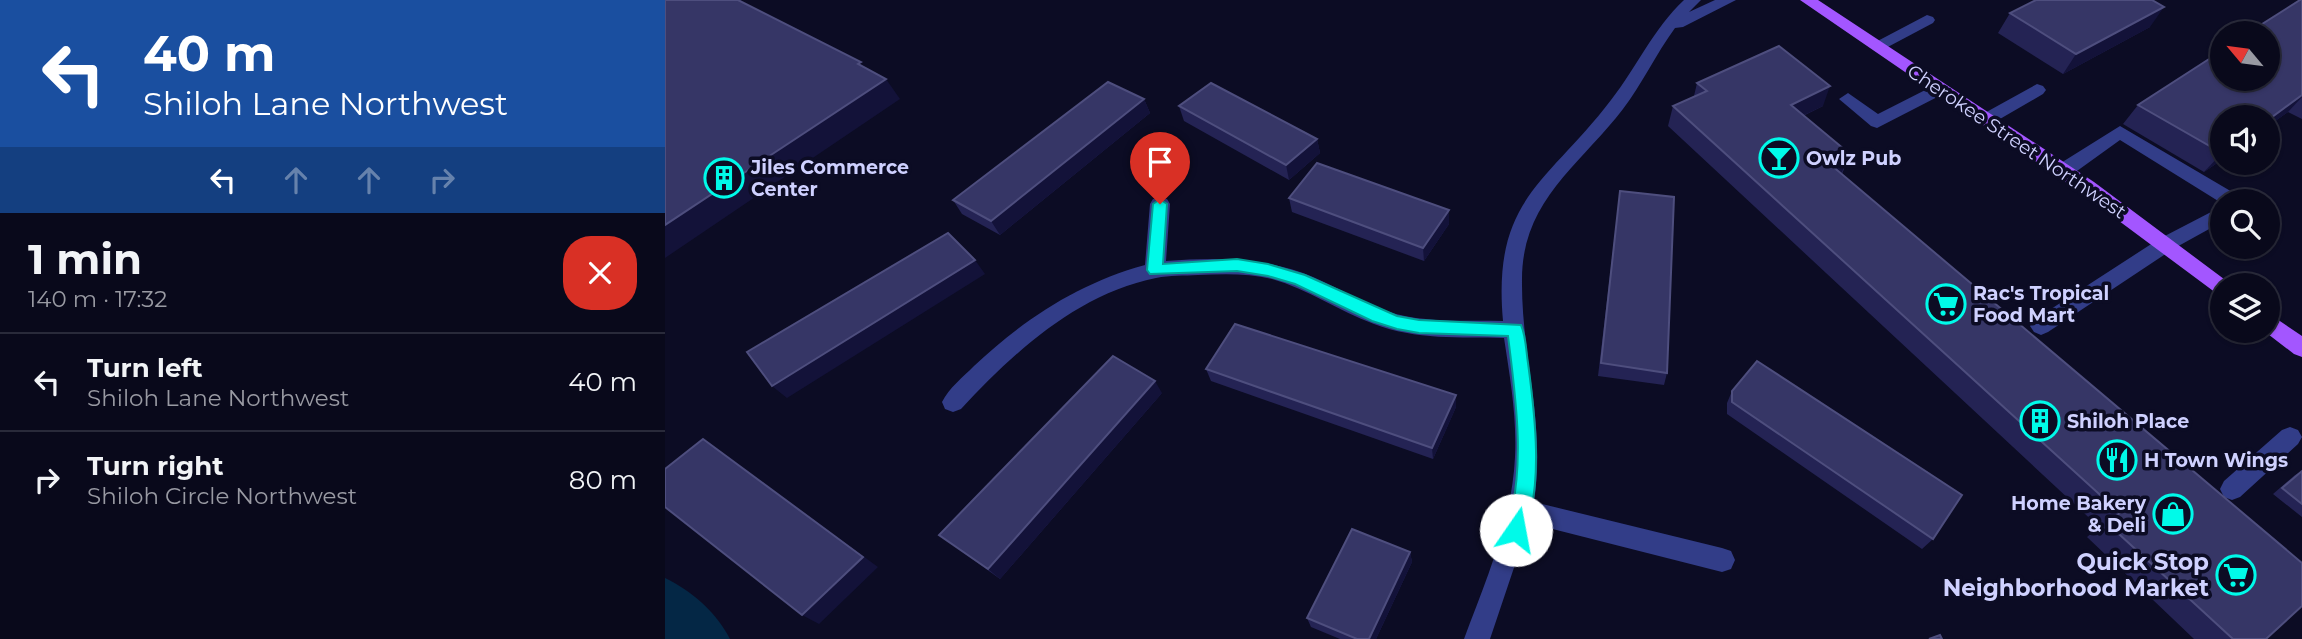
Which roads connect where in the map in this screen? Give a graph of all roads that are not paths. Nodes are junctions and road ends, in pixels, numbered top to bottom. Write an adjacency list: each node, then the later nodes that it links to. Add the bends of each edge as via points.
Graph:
1 (1693, 0): 5 (street)
2 (1728, 0): 5 (street)
3 (1808, 0): 6 (main road, Cherokee Street Northwest)
4 (1927, 20): 6 (street)
5 (1660, 33): 19 (street, via 1619,102 1541,191 1523,220 1511,261)
6 (1878, 45): 7 (main road, Cherokee Street Northwest)
7 (1941, 88): 9 (street, via 1877,122); 10 (main road, Cherokee Street Northwest)
8 (2037, 90): 10 (street)
9 (1848, 99)
10 (1987, 119): 11 (main road, Cherokee Street Northwest)
11 (2063, 171): 12 (street, via 2120,132); 15 (main road, Cherokee Street Northwest)
12 (2213, 189)
13 (1160, 204): 16 (street)
14 (2210, 220): 15 (street)
15 (2166, 244): 17 (main road, Cherokee Street Northwest); 18 (street)
16 (1155, 270): 19 (street, via 1237,265 1268,270 1300,279 1397,323); 22 (street, via 1096,291 1027,332 985,366)
17 (2210, 277)
18 (2041, 326)
19 (1515, 330): 25 (street, via 1527,454)
20 (2280, 331): 21 (main road)
21 (2302, 348)
22 (953, 402)
23 (2290, 437): 24 (street)
24 (2232, 489)
25 (1522, 510): 26 (street); 27 (street)
26 (1722, 560)
27 (1477, 639)

